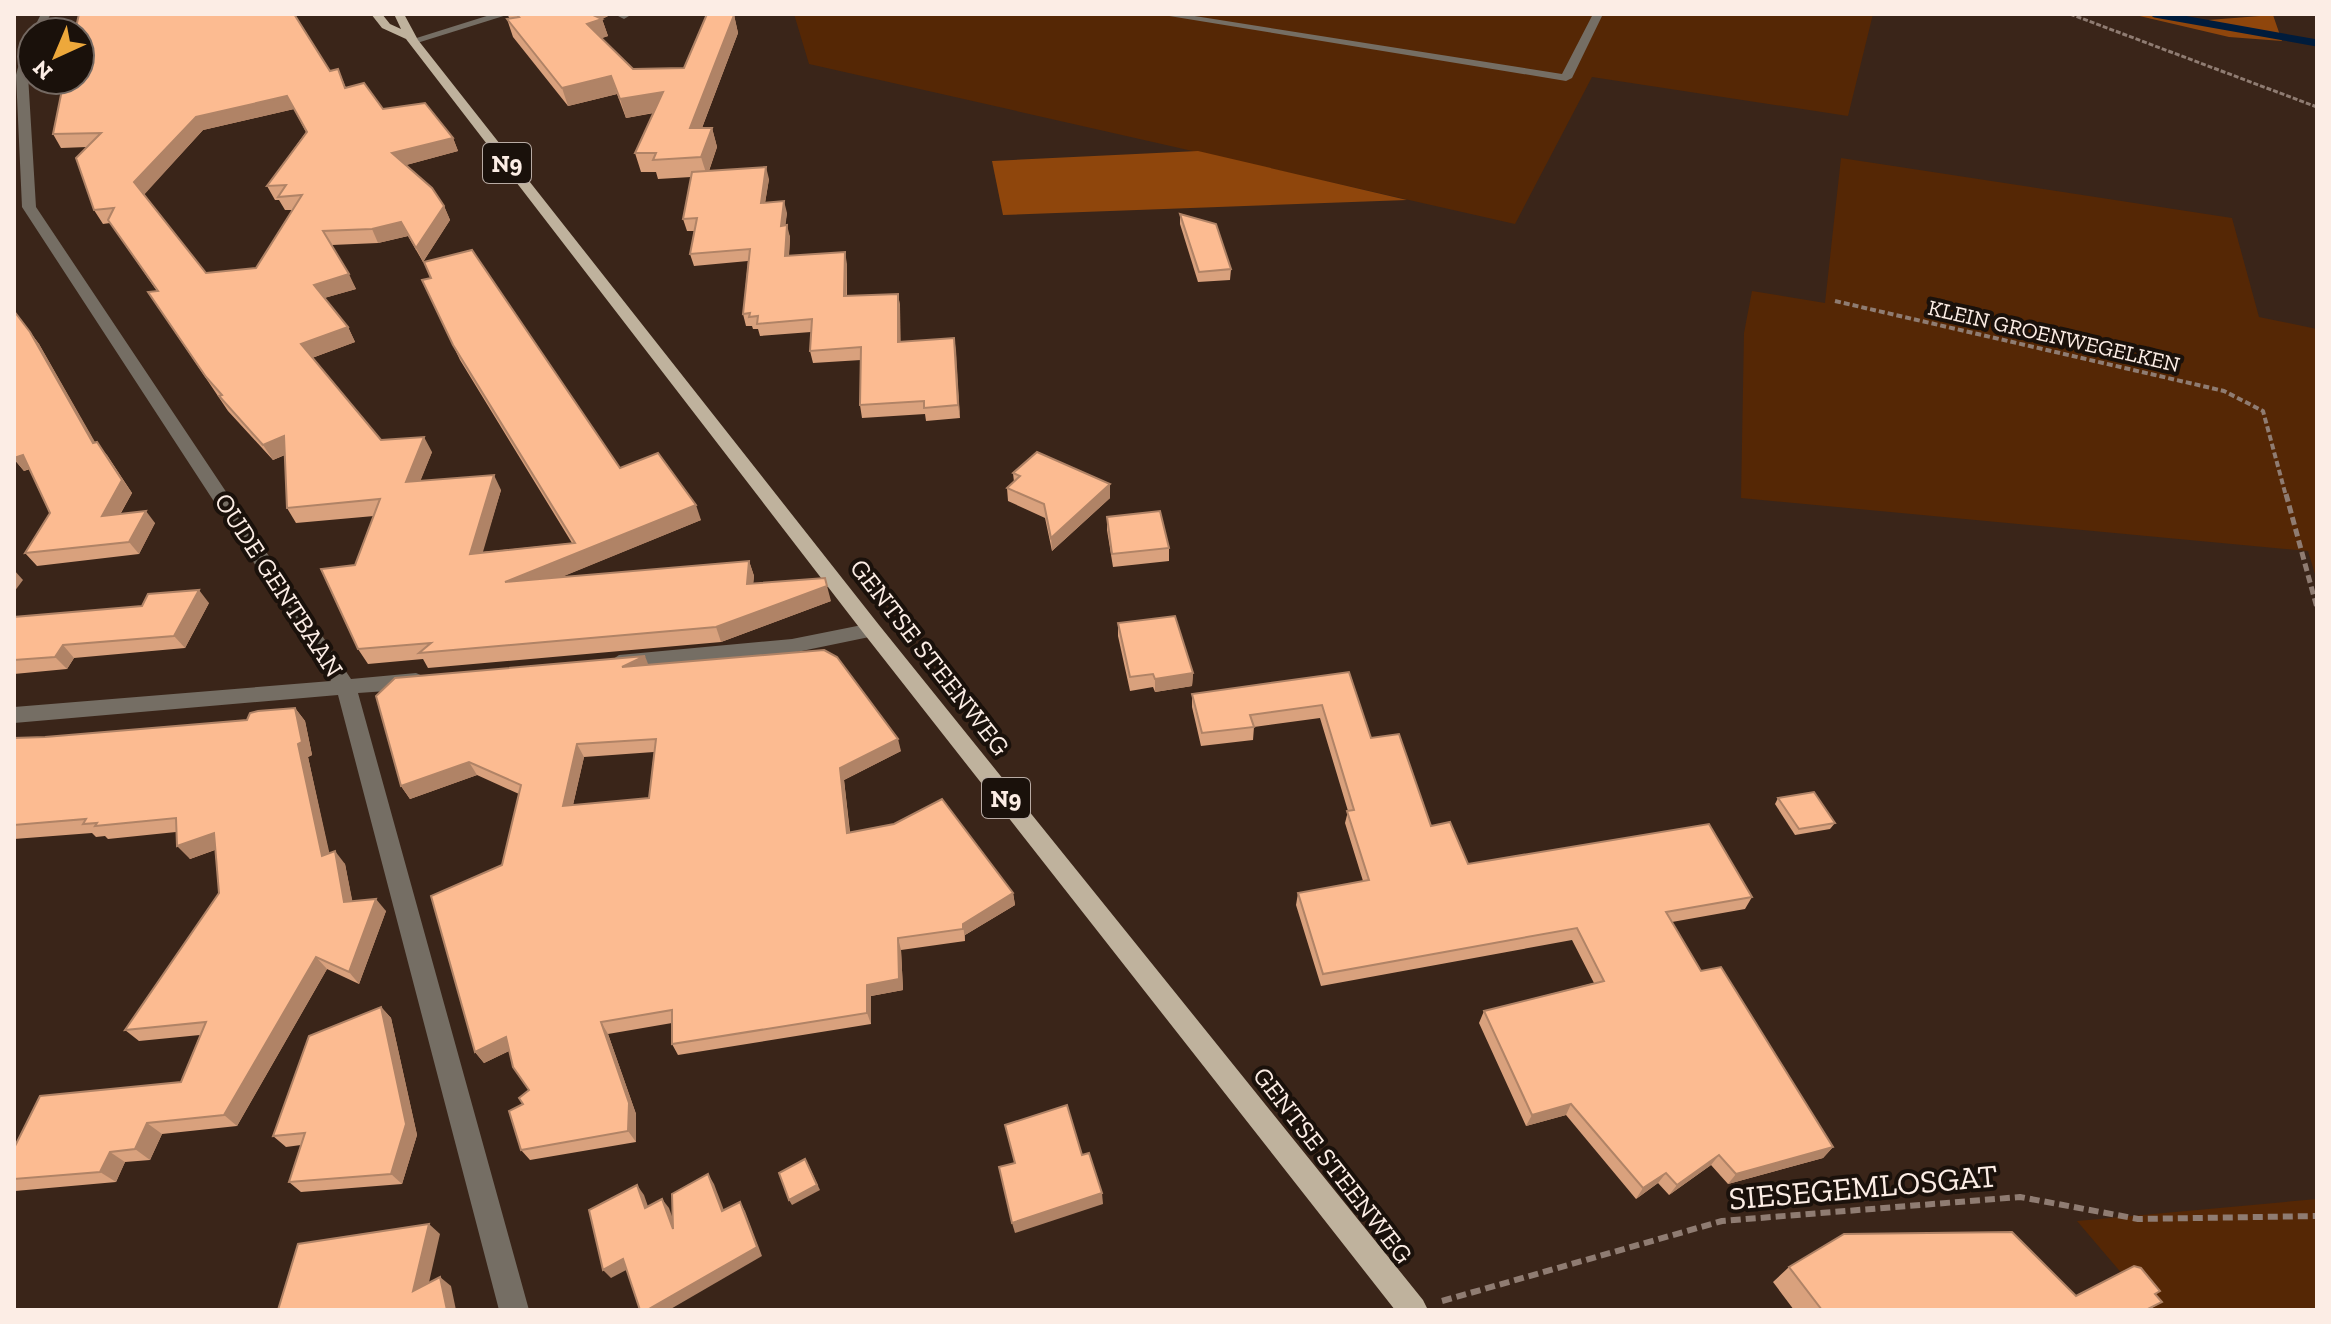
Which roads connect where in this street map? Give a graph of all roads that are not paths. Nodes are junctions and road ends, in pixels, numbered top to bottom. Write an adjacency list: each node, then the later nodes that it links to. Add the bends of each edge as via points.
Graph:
1 (376, 14): 7 (main road, GENTSE STEENWEG / N9, via 386,26)
2 (399, 14): 7 (main road, GENTSE STEENWEG / N9)
3 (505, 14): 6 (street)
4 (1162, 14): 5 (street, via 1566,78)
5 (1598, 14)
6 (487, 16): 7 (street)
7 (411, 38): 9 (main road, GENTSE STEENWEG / N9)
8 (23, 96): 12 (street, OUDE GENTBAAN, via 29,207)
9 (872, 630): 10 (street, via 792,646); 15 (main road, GENTSE STEENWEG / N9)
10 (601, 663)
11 (442, 678): 12 (street)
12 (346, 687): 13 (street); 14 (street, OUDE GENTBAAN)
13 (14, 715)
14 (514, 1310)
15 (1413, 1310)

